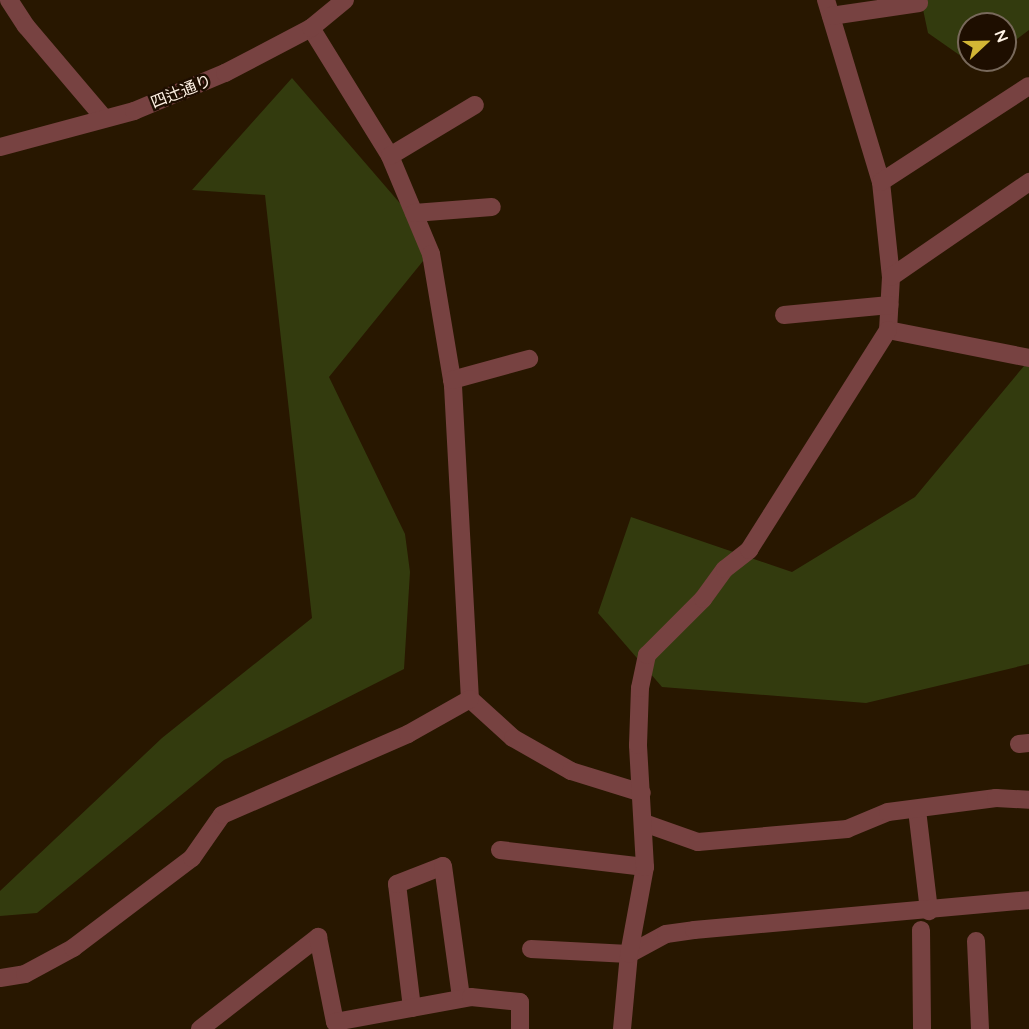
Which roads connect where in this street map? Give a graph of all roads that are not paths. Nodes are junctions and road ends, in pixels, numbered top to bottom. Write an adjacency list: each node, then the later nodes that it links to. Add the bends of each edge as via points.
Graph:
1 (9, 0): 8 (street, via 26,26)
2 (345, 0): 5 (street, 四辻通り)
3 (919, 3): 4 (street)
4 (829, 8): 11 (street)
5 (311, 28): 8 (street, 四辻通り, via 225,73 134,111); 10 (street)
6 (1029, 86): 11 (street)
7 (475, 105): 10 (street)
8 (104, 118): 9 (street, 四辻通り)
9 (0, 147)
10 (390, 156): 14 (street)
11 (881, 182): 15 (street)
12 (1029, 182): 15 (street)
13 (492, 207): 14 (street)
14 (414, 213): 21 (street, via 431,254)
15 (891, 277): 16 (street)
16 (890, 305): 17 (street); 18 (street)
17 (784, 315)
18 (888, 330): 19 (street); 23 (street, via 749,550 725,569 703,599 647,656 640,688)
19 (1029, 358)
20 (529, 359): 21 (street)
21 (452, 380): 22 (street)
22 (470, 699): 23 (street, via 513,738 571,771); 35 (street, via 408,734 222,815 192,858 73,948 26,974)
23 (642, 793): 26 (street)
24 (1029, 800): 25 (street, via 996,798)
25 (917, 810): 26 (street, via 888,812 847,829 698,842); 30 (street)
26 (644, 823): 28 (street)
27 (501, 850): 28 (street)
28 (645, 867): 34 (street)
29 (1029, 900): 30 (street)
30 (929, 910): 34 (street, via 666,934)
31 (921, 930): 41 (street)
32 (976, 940): 42 (street)
33 (531, 949): 34 (street)
34 (629, 954): 40 (street)
35 (0, 978)
36 (461, 998): 37 (street); 37 (street, via 443,867 397,885); 39 (street, via 520,1002)
37 (412, 1008): 38 (street, via 335,1022 318,937)
38 (200, 1029)
39 (520, 1029)
40 (622, 1029)
41 (922, 1029)
42 (980, 1029)

